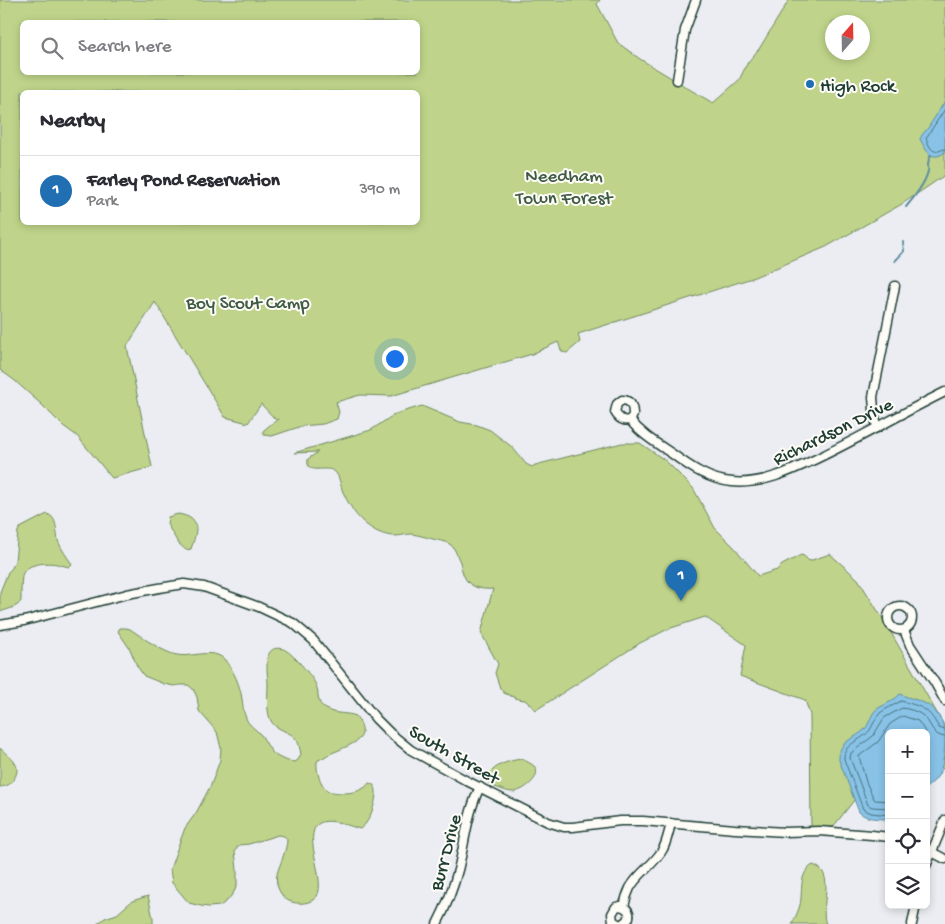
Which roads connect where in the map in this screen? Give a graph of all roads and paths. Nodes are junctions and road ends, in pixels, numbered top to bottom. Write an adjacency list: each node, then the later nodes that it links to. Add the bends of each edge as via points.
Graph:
1 (696, 0): 2 (street, via 685,30)
2 (677, 80)
3 (895, 286): 6 (street, via 873,397)
4 (945, 392): 6 (street, Richardson Drive)
5 (630, 420): 6 (street, Richardson Drive, via 641,432 690,467 710,477 732,482 748,482 793,470)
6 (877, 428)
7 (0, 625): 10 (street, South Street, via 159,588 184,584 204,587 260,607 292,623 313,640 390,733 411,750)
8 (904, 630): 9 (street)
9 (945, 701)
10 (480, 787): 12 (street, South Street, via 564,827 628,821); 19 (street, Burr Drive, via 473,803 451,894)
11 (945, 820): 14 (street)
12 (671, 823): 13 (street, South Street, via 742,830 819,831); 17 (street, via 663,849 630,888)
13 (885, 837)
14 (930, 848)
15 (930, 851): 16 (street)
16 (945, 859)
17 (624, 907): 20 (street, via 613,910 613,921); 21 (street, via 630,916)
18 (915, 909): 22 (street)
19 (437, 924)
20 (618, 924)
21 (622, 924)
22 (912, 924)

